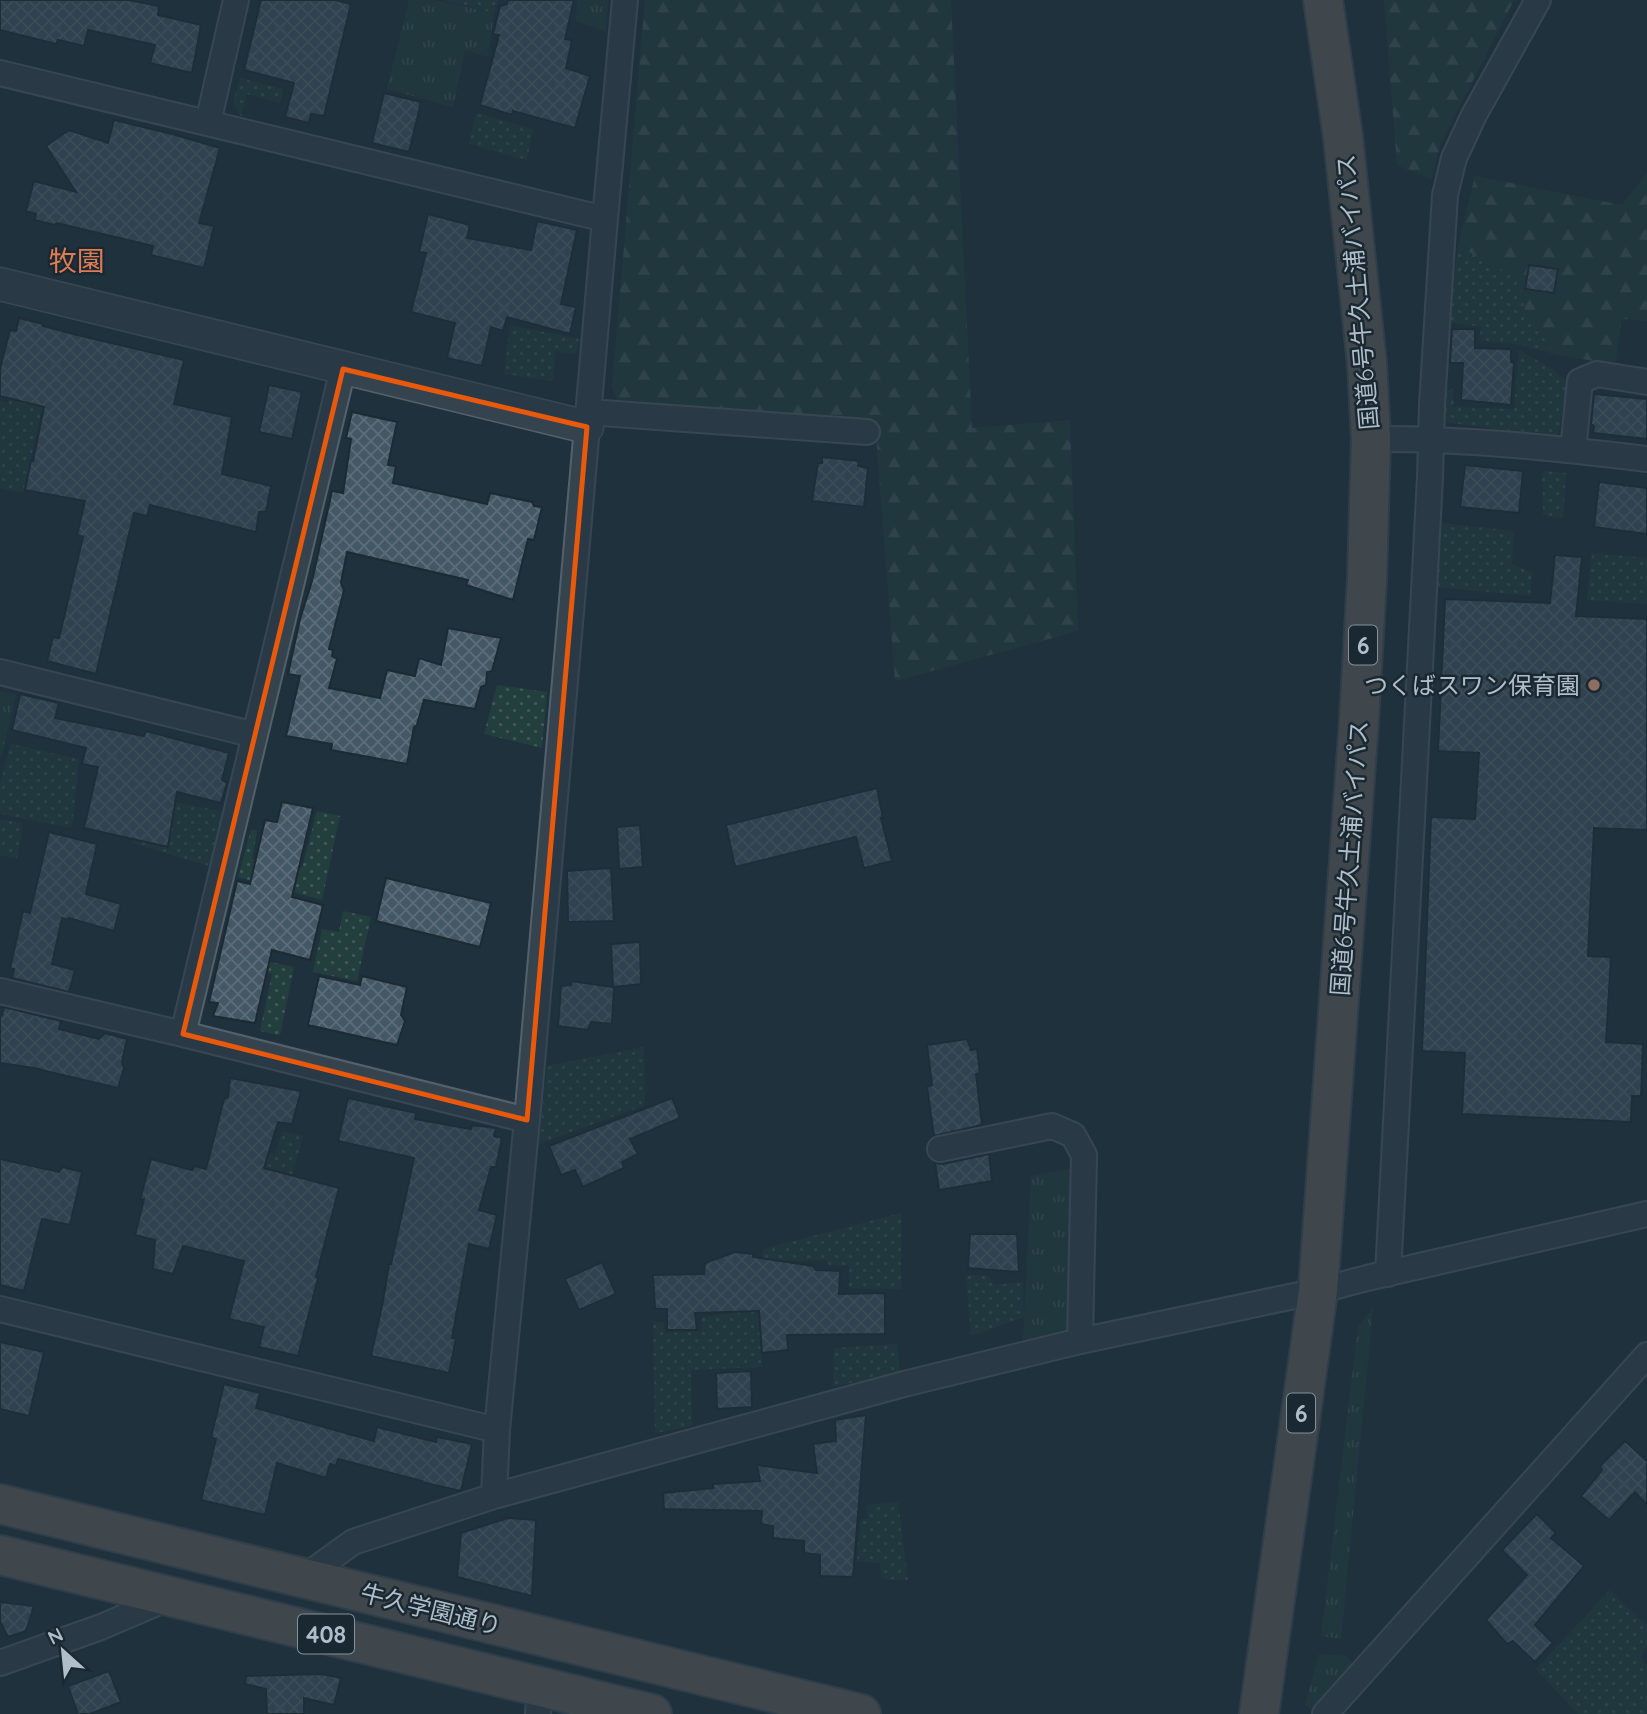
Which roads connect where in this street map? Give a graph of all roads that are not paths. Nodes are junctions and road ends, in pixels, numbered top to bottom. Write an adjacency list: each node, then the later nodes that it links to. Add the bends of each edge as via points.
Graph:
1 (236, 0): 6 (street)
2 (625, 0): 7 (street)
3 (1324, 0): 13 (highway, 国道6号牛久土浦バイパス / 6, via 1343,137)
4 (1538, 0): 14 (street, via 1454,158 1446,195)
5 (0, 73): 6 (street)
6 (208, 123): 7 (street)
7 (605, 219): 11 (street)
8 (0, 284): 9 (street)
9 (344, 369): 11 (street); 18 (street)
10 (1647, 382): 15 (street, via 1597,374 1580,382)
11 (587, 420): 12 (street); 21 (street)
12 (867, 432)
13 (1371, 439): 14 (street); 25 (highway, 国道6号牛久土浦バイパス / 6, via 1359,721)
14 (1431, 440): 15 (street); 24 (street)
15 (1573, 450): 16 (street)
16 (1647, 459)
17 (0, 672): 18 (street)
18 (255, 735): 20 (street)
19 (0, 991): 20 (street)
20 (183, 1034): 21 (street)
21 (527, 1120): 29 (street)
22 (940, 1150): 27 (street, via 1052,1126 1073,1135 1084,1155)
23 (1647, 1214): 24 (street)
24 (1388, 1273): 25 (street)
25 (1318, 1292): 27 (street); 39 (highway, 国道6号牛久土浦バイパス / 6)
26 (0, 1309): 29 (street)
27 (1080, 1341): 30 (street)
28 (1647, 1355): 40 (street)
29 (496, 1430): 30 (street)
30 (494, 1496): 33 (street, via 353,1542)
31 (0, 1504): 33 (highway, 牛久学園通り / 408)
32 (0, 1555): 34 (highway, 牛久学園通り / 408)
33 (303, 1578): 38 (highway, 牛久学園通り / 408)
34 (171, 1596): 35 (street); 36 (highway, 牛久学園通り / 408)
35 (0, 1663)
36 (539, 1700): 37 (highway, 牛久学園通り / 408)
37 (652, 1714)
38 (861, 1714)
39 (1259, 1714)
40 (1325, 1714)

